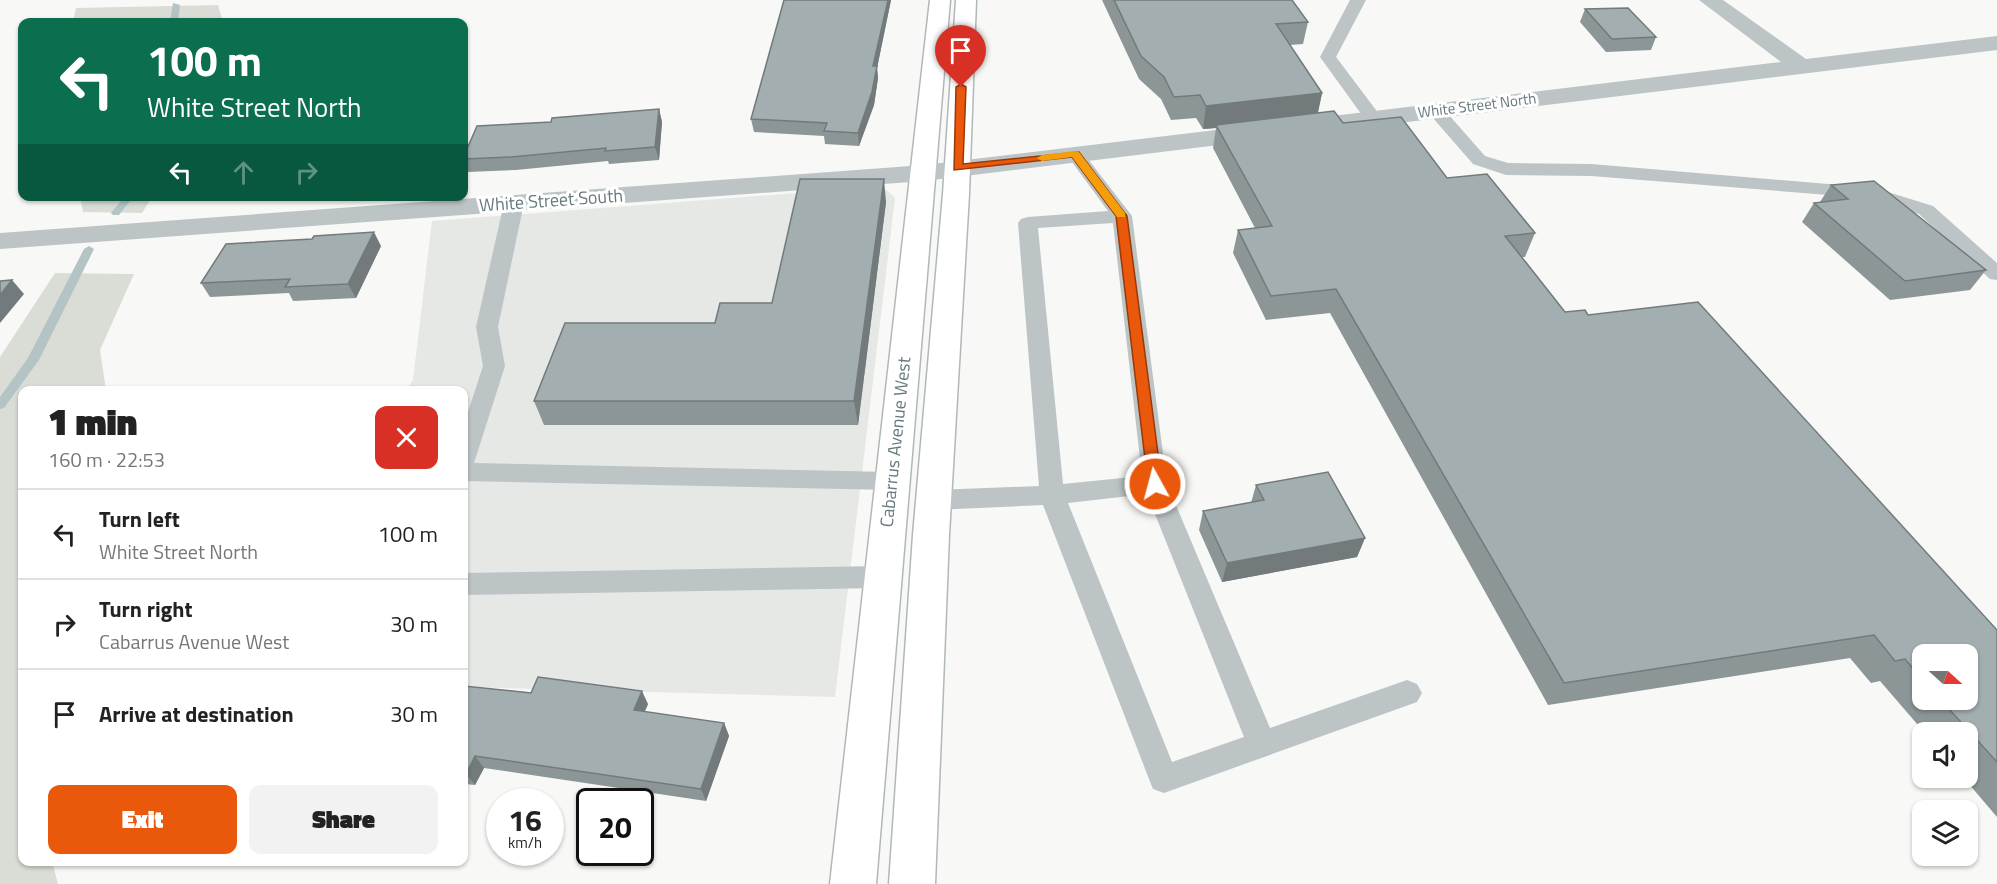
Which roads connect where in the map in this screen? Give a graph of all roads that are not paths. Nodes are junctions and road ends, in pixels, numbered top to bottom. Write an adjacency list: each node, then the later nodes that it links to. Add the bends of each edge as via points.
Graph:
1 (940, 0): 10 (main road, Cabarrus Avenue West)
2 (966, 0): 10 (main road, Cabarrus Avenue West)
3 (1358, 0): 8 (lane, via 1328,57)
4 (1709, 0): 6 (street)
5 (1997, 43): 6 (street, White Street North)
6 (1802, 68): 7 (street, White Street North)
7 (1435, 110): 8 (street, White Street North); 14 (lane, via 1479,160 1506,168 1591,170 1868,192 1926,210)
8 (1373, 118): 9 (street, White Street North)
9 (1075, 154): 10 (street, White Street North); 12 (lane)
10 (941, 171): 11 (street, White Street South); 17 (main road, Cabarrus Avenue West); 20 (main road, Cabarrus Avenue West)
11 (514, 203): 13 (street, White Street South); 15 (lane, via 487,327 494,366)
12 (1122, 216): 18 (lane); 19 (lane, via 1028,223)
13 (0, 241)
14 (1997, 274)
15 (468, 447)
16 (468, 472): 17 (lane)
17 (891, 481): 21 (main road, Cabarrus Avenue West)
18 (1155, 484): 19 (lane); 24 (lane)
19 (1052, 495): 20 (lane); 24 (lane, via 1164,779)
20 (934, 500): 26 (main road, Cabarrus Avenue West)
21 (882, 578): 22 (lane); 25 (main road, Cabarrus Avenue West)
22 (468, 584)
23 (1407, 693): 24 (lane)
24 (1262, 744)
25 (853, 884)
26 (912, 884)

